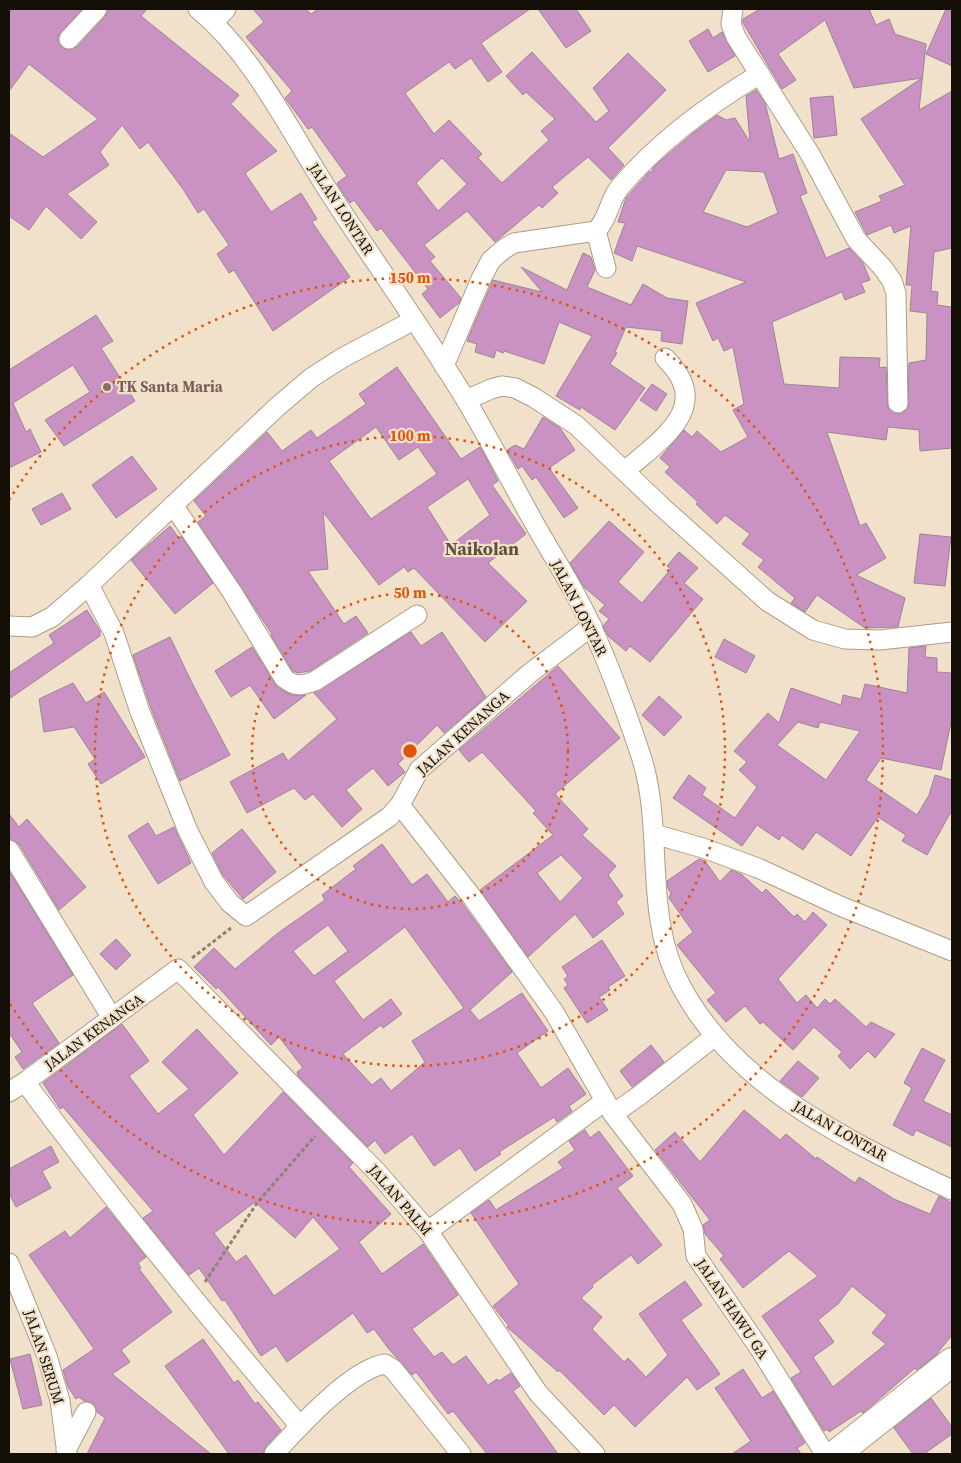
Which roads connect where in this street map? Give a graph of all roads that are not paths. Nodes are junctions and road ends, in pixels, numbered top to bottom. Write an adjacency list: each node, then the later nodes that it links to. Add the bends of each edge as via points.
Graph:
1 (97, 9): 5 (street)
2 (198, 9): 4 (street, JALAN LONTAR)
3 (732, 9): 6 (street, via 731,24 736,37)
4 (220, 15): 9 (street, JALAN LONTAR, via 331,195)
5 (69, 39)
6 (760, 74): 7 (street, via 714,101 644,160 617,190 603,224); 13 (street, via 810,154 856,239 892,281 896,293)
7 (596, 230): 8 (street); 11 (street, via 514,243 504,249 492,260 481,279)
8 (606, 268)
9 (414, 320): 11 (street, JALAN LONTAR); 15 (street, via 311,378)
10 (665, 358): 14 (street, via 677,369 684,388 682,414 676,426)
11 (444, 366): 12 (street, JALAN LONTAR)
12 (466, 400): 14 (street, via 491,389 515,388 576,425); 19 (street, JALAN LONTAR)
13 (898, 403)
14 (625, 471): 20 (street, via 766,601 812,630 844,639 880,640)
15 (173, 506): 16 (street); 17 (street, via 232,592 284,678 292,684 304,686 315,681)
16 (89, 585): 18 (street, via 52,617 32,627); 21 (street, JALAN KENANGA, via 114,633 140,712 188,830 222,893 246,916 360,838)
17 (417, 614)
18 (9, 626)
19 (592, 626): 21 (street, JALAN KENANGA, via 530,673 419,770); 22 (street, JALAN LONTAR, via 642,757 651,792)
20 (952, 632)
21 (400, 805): 30 (street, JALAN HAWU GA, via 472,897 554,1012)
22 (654, 834): 24 (street, via 758,868 840,906); 27 (street, JALAN LONTAR, via 657,908 670,960 682,988)
23 (9, 850): 26 (street)
24 (952, 951)
25 (178, 970): 26 (street, JALAN KENANGA); 32 (street, JALAN PALM, via 377,1172)
26 (112, 1018): 28 (street, JALAN KENANGA)
27 (715, 1036): 30 (street, via 640,1095); 31 (street, JALAN LONTAR, via 757,1077 806,1115)
28 (25, 1082): 29 (street, JALAN KENANGA); 36 (street, via 226,1340)
29 (9, 1092)
30 (609, 1107): 32 (street); 41 (street, JALAN HAWU GA, via 682,1204 691,1223 696,1256 760,1349)
31 (952, 1190)
32 (428, 1231): 40 (street, JALAN PALM, via 538,1393)
33 (9, 1263): 37 (street, JALAN SERUM, via 49,1365 60,1401)
34 (952, 1362): 42 (street)
35 (86, 1412): 37 (street)
36 (300, 1426): 38 (street); 39 (street, via 367,1370 385,1364 393,1369)
37 (67, 1452)
38 (274, 1454)
39 (461, 1454)
40 (595, 1454)
41 (825, 1454)
42 (836, 1454)

